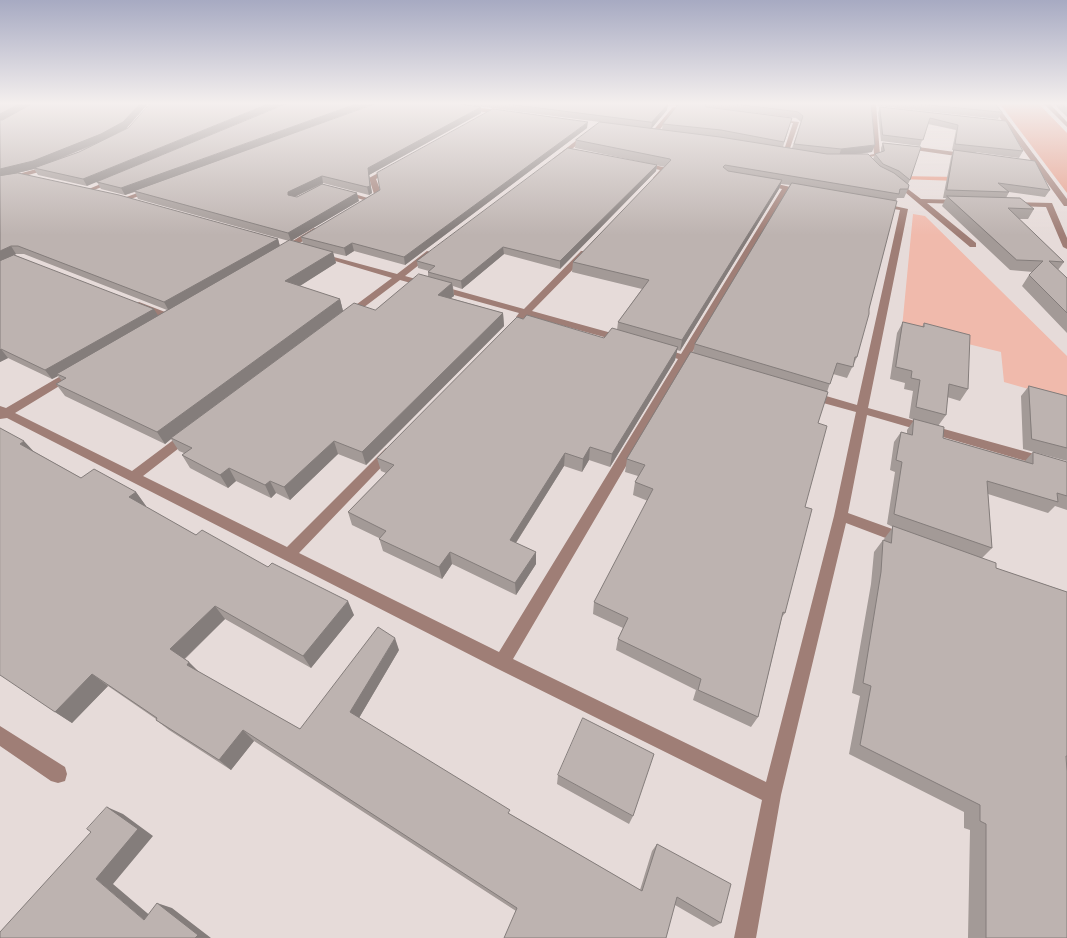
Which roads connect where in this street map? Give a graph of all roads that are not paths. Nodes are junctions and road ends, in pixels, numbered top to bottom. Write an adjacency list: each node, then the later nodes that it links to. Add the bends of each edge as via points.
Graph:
1 (575, 148): 18 (street)
2 (788, 148): 7 (street)
3 (876, 148): 10 (street, via 877,155)
4 (909, 148): 9 (street)
5 (1026, 148): 15 (street)
6 (777, 151): 7 (street)
7 (786, 153): 8 (street)
8 (794, 154)
9 (981, 157)
10 (867, 158): 11 (street); 16 (street)
11 (849, 159)
12 (626, 161): 29 (street, via 666,169)
13 (1030, 163): 15 (street)
14 (58, 164): 19 (street)
15 (1039, 164): 41 (street)
16 (872, 165)
17 (396, 166): 35 (street, via 372,178 378,195)
18 (544, 167)
19 (24, 176): 22 (street); 23 (street)
20 (123, 176): 30 (street)
21 (890, 178): 36 (street)
22 (42, 180)
23 (0, 181)
24 (752, 181): 26 (street)
25 (162, 186): 34 (street)
26 (786, 187): 31 (street); 58 (street)
27 (78, 189): 30 (street)
28 (332, 189): 35 (street)
29 (644, 190)
30 (87, 191): 32 (street)
31 (813, 192)
32 (106, 195)
33 (116, 197): 34 (street)
34 (125, 199): 39 (street)
35 (370, 200): 42 (street)
36 (920, 201): 38 (street); 44 (street)
37 (868, 202): 62 (street, via 904,208)
38 (966, 203)
39 (143, 204)
40 (1003, 204): 47 (street, via 1050,206)
41 (1067, 204)
42 (362, 205)
43 (321, 228): 45 (street)
44 (973, 244)
45 (284, 245): 49 (street); 50 (street)
46 (589, 247): 52 (street)
47 (1067, 247)
48 (436, 248): 50 (street)
49 (272, 256)
50 (398, 277): 52 (street); 54 (street)
51 (126, 300): 53 (street)
52 (526, 312): 55 (street); 56 (street)
53 (170, 317)
54 (343, 318)
55 (512, 326)
56 (628, 341)
57 (647, 347): 58 (street)
58 (685, 358): 60 (street); 71 (street)
59 (84, 367): 63 (street)
60 (713, 367)
61 (799, 392): 62 (street)
62 (862, 411): 66 (street); 68 (street)
63 (2, 413): 67 (street)
64 (196, 430): 67 (street)
65 (400, 440): 70 (street)
66 (1067, 468)
67 (133, 476): 70 (street)
68 (841, 516): 69 (street); 74 (street)
69 (916, 543)
70 (289, 555): 71 (street)
71 (502, 662): 74 (street)
72 (0, 735): 73 (street)
73 (58, 774)
74 (772, 795): 75 (street)
75 (745, 938)

